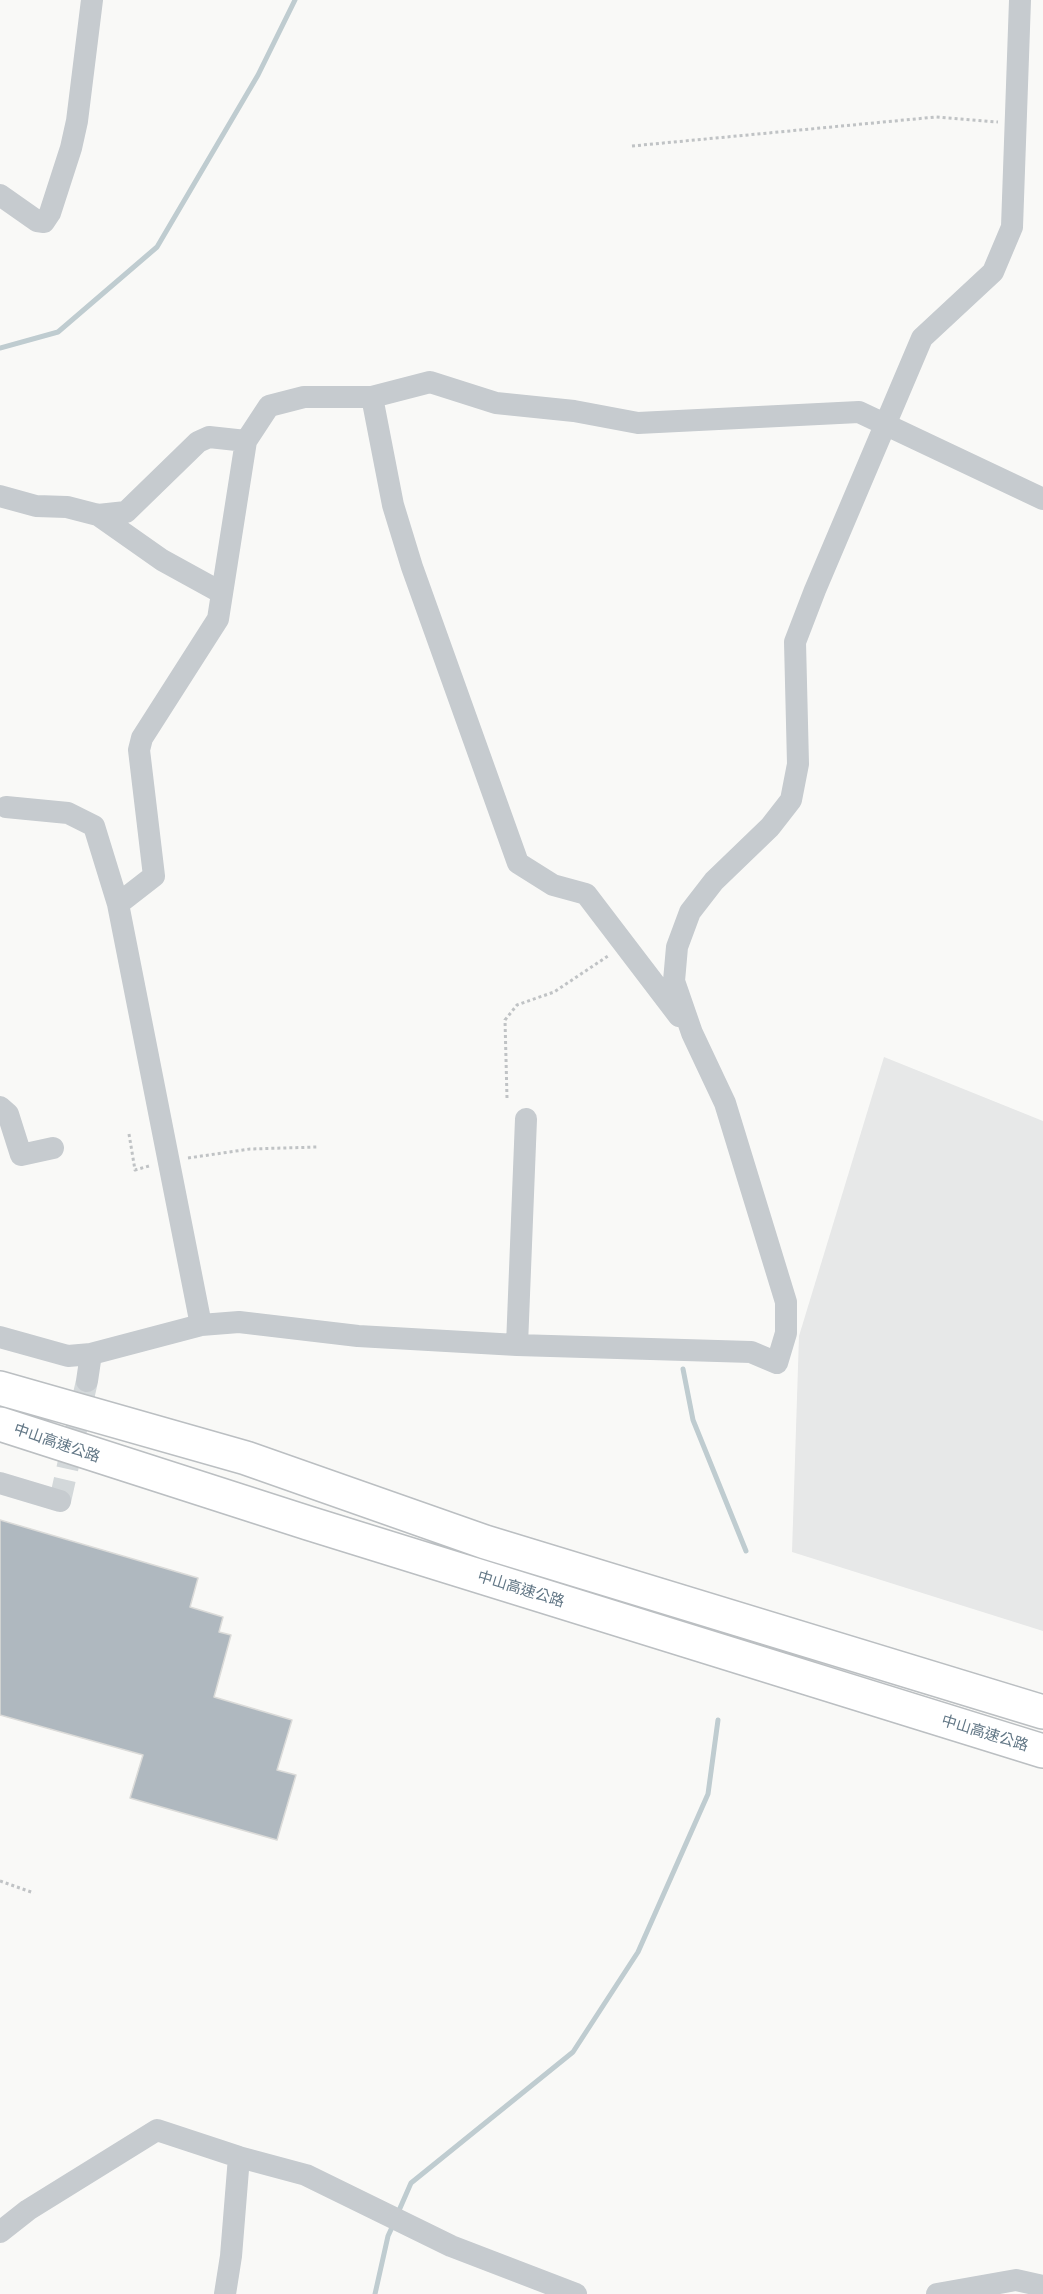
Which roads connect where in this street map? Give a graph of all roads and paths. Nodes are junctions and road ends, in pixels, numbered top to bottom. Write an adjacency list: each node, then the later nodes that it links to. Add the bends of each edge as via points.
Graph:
1 (92, 0): 5 (street, via 77,121 50,213 44,222 37,221)
2 (1020, 0): 3 (street)
3 (1014, 123): 4 (path, via 936,117); 7 (street, via 1012,227 993,272 922,338)
4 (632, 146)
5 (0, 195)
6 (372, 396): 7 (street, via 429,382 496,403 638,423 859,412); 8 (street, via 304,398 269,406); 15 (street, via 393,505 412,567 518,863 553,885 586,894)
7 (885, 427): 10 (street); 16 (street, via 795,642 798,764 791,801 708,888 690,912 677,947 674,981)
8 (246, 441): 11 (street, via 209,437 198,442 126,512); 12 (street)
9 (0, 496): 11 (street)
10 (1043, 499)
11 (98, 515): 12 (street, via 162,560)
12 (222, 594): 14 (street, via 218,619 142,738 140,750 154,876)
13 (6, 807): 14 (street, via 68,813 94,826)
14 (118, 904): 23 (street)
15 (625, 945): 16 (street); 17 (path, via 554,992 517,1005 505,1020)
16 (692, 1033): 26 (street, via 725,1103 786,1302 786,1333 777,1363 751,1352)
17 (507, 1098)
18 (0, 1107): 22 (street, via 8,1114 21,1155)
19 (526, 1119): 26 (street)
20 (129, 1134): 23 (path, via 135,1170)
21 (317, 1147): 23 (path, via 250,1149)
22 (53, 1148)
23 (167, 1161): 24 (street)
24 (201, 1325): 26 (street, via 239,1322 335,1334); 27 (street)
25 (0, 1337): 27 (street, via 68,1356)
26 (517, 1345)
27 (91, 1354): 29 (street)
28 (0, 1368): 32 (highway)
29 (87, 1381)
30 (0, 1388): 32 (highway)
31 (0, 1424): 36 (highway, 中山高速公路)
32 (246, 1458): 35 (highway, via 485,1542)
33 (0, 1483): 34 (street)
34 (60, 1501)
35 (1033, 1709)
36 (1031, 1747)
37 (0, 1881): 38 (path)
38 (34, 1893)
39 (239, 2157): 40 (street, via 157,2130 28,2210); 42 (street); 43 (street, via 306,2175 451,2246)
40 (0, 2232)
41 (1043, 2286): 44 (street, via 1016,2280)
42 (225, 2294)
43 (576, 2294)
44 (937, 2294)

